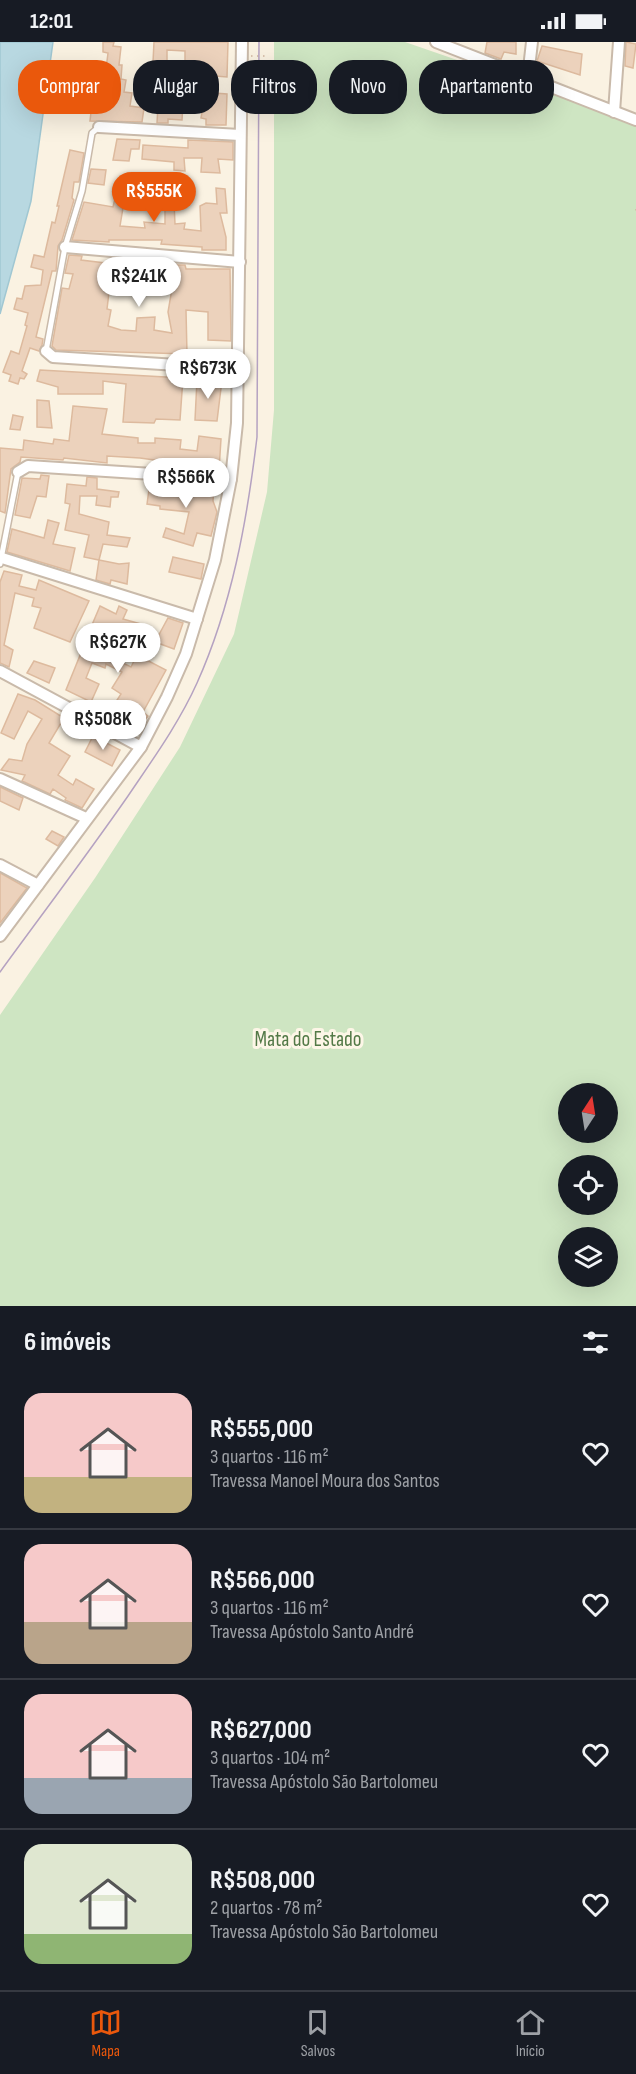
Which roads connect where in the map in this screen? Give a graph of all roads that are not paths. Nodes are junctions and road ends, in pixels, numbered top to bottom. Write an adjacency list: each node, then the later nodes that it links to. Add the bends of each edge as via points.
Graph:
1 (242, 42): 11 (street)
2 (436, 42): 5 (street)
3 (532, 42): 6 (street)
4 (619, 42): 8 (street)
5 (483, 60)
6 (530, 60)
7 (554, 87): 8 (street)
8 (614, 111): 9 (street)
9 (636, 120)
10 (99, 127): 11 (street); 12 (lane, via 92,133 82,192)
11 (240, 135): 13 (street)
12 (65, 247): 13 (street); 14 (lane)
13 (240, 262): 15 (street)
14 (46, 351): 15 (street, via 53,357)
15 (239, 369): 17 (street)
16 (18, 472): 17 (street, via 28,466); 18 (lane)
17 (231, 479): 19 (street, via 215,560)
18 (1, 561): 19 (street)
19 (197, 619): 21 (street, via 186,654)
20 (0, 671): 21 (street)
21 (141, 747): 23 (street)
22 (0, 779): 23 (street)
23 (86, 818): 25 (street)
24 (0, 865): 25 (street)
25 (38, 885): 26 (street)
26 (1, 932)

